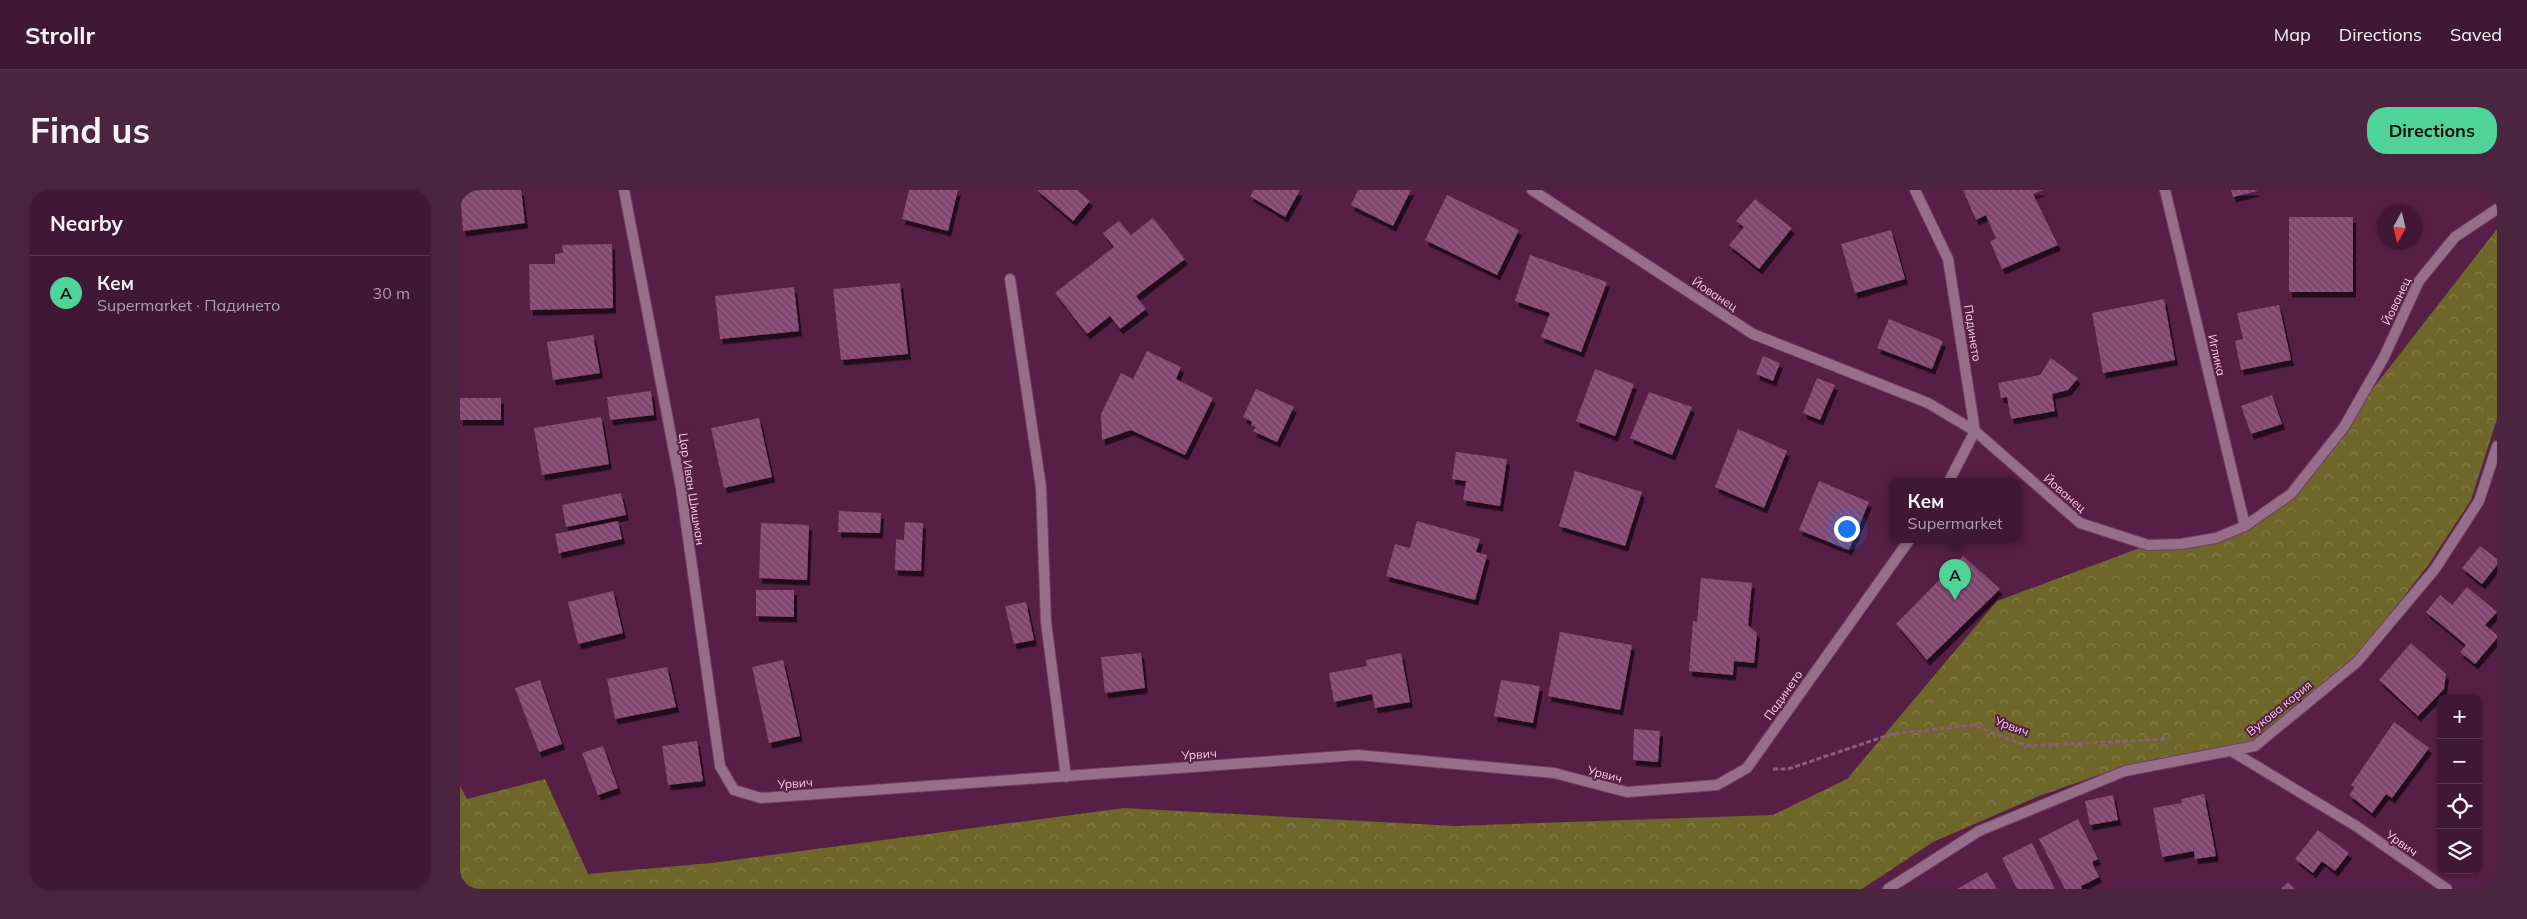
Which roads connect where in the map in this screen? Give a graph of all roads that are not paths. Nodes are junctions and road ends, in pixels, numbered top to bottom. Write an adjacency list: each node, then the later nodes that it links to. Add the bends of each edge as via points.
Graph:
1 (624, 190): 15 (street, Цар Иван Шишман, via 681,488 720,766)
2 (1532, 190): 7 (street, Йованец, via 1754,334 1928,403)
3 (1915, 190): 7 (street, Падинето, via 1948,259)
4 (2165, 190): 10 (street, Иглика)
5 (2497, 209): 10 (street, Йованец, via 2455,237 2419,281 2384,357 2344,427 2291,494)
6 (1010, 279): 14 (street, via 1041,487 1046,622)
7 (1975, 432): 9 (street); 10 (street, Йованец, via 2080,523 2148,545 2216,538)
8 (2497, 446): 12 (street, Вукова кория, via 2479,501 2435,569 2356,662 2255,746)
9 (1951, 478)
10 (2245, 526)
11 (1907, 543): 13 (street, Падинето)
12 (2233, 752): 16 (street, Вукова кория, via 2125,771 1979,831); 17 (street, Урвич, via 2356,826)
13 (1747, 768): 14 (street, Урвич, via 1717,785 1627,792 1554,773 1358,755)
14 (1066, 777): 15 (street, Урвич, via 761,798)
15 (734, 790)
16 (1888, 889)
17 (2447, 889)

